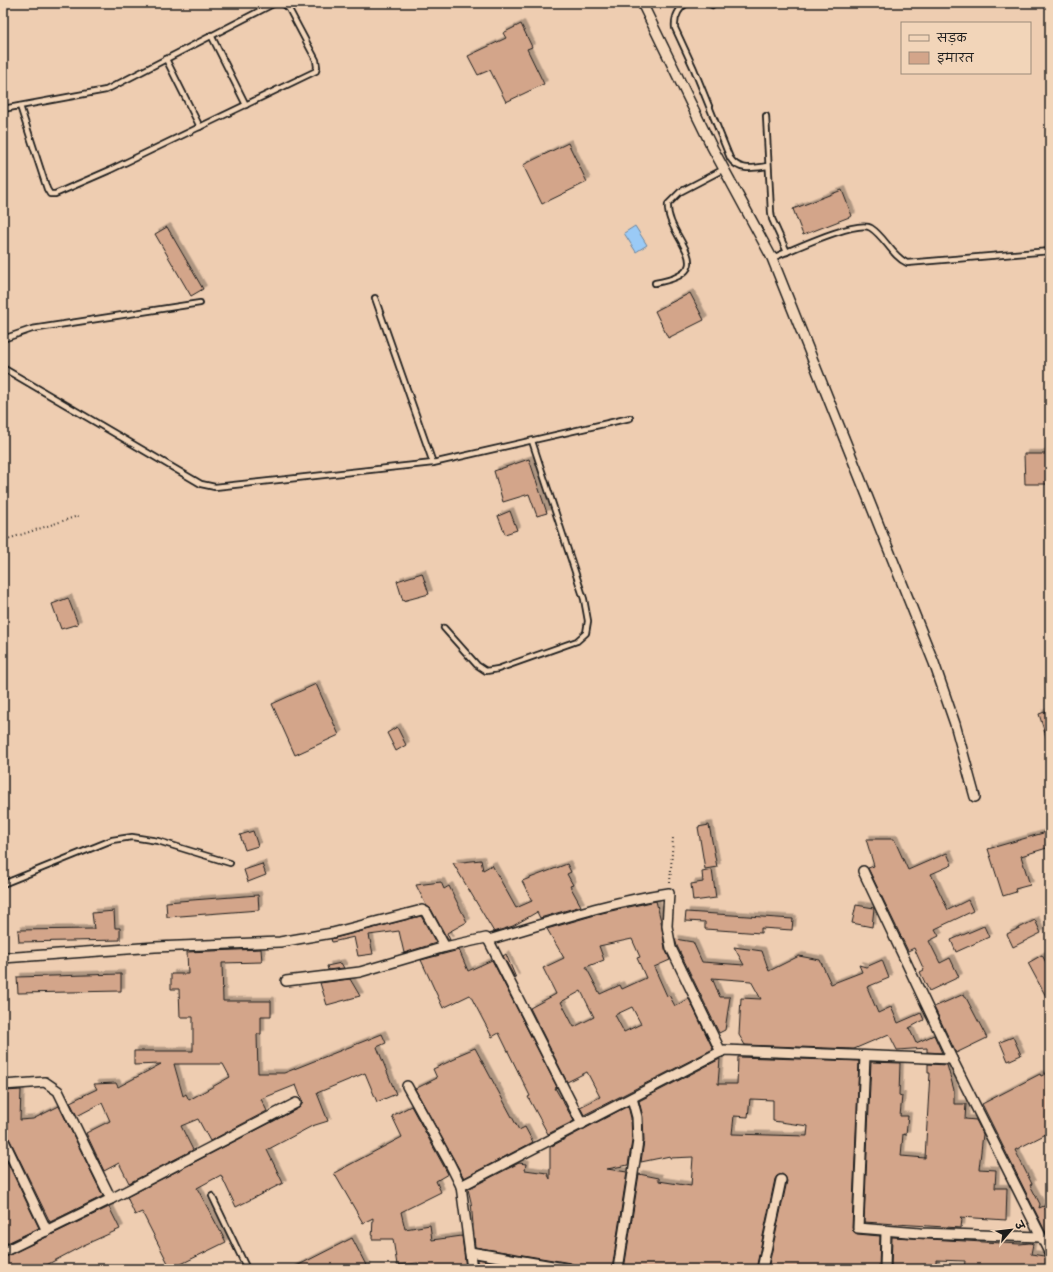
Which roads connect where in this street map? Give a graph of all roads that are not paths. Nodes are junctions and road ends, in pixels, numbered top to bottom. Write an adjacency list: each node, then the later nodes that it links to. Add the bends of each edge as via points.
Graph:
1 (274, 3): 5 (lane)
2 (284, 3): 7 (lane, via 316,60 316,71)
3 (642, 3): 13 (street)
4 (687, 3): 12 (lane, via 678,11 674,21 675,28 730,158 742,168)
5 (211, 35): 6 (lane); 7 (lane)
6 (166, 59): 8 (lane, via 106,90); 11 (lane)
7 (246, 105): 11 (lane)
8 (20, 106): 9 (lane); 11 (lane, via 47,189 53,194)
9 (3, 109)
10 (766, 116): 12 (lane)
11 (200, 127)
12 (768, 166): 15 (lane, via 772,219)
13 (724, 169): 16 (street); 17 (lane, via 680,192 668,204 670,216 688,255 688,267 684,274 674,280)
14 (1050, 251): 15 (lane, via 906,263 876,232 864,226 849,228)
15 (787, 252): 16 (lane)
16 (772, 258): 26 (street, via 934,663 955,724)
17 (655, 283)
18 (375, 298): 24 (lane)
19 (200, 303): 20 (lane, via 32,329)
20 (3, 339)
21 (3, 368): 24 (lane, via 207,486)
22 (630, 418): 23 (lane)
23 (532, 441): 24 (lane); 25 (lane, via 584,599 588,621 586,633 577,641 486,671 477,666)
24 (433, 463)
25 (444, 628)
26 (975, 797)
27 (230, 863): 29 (lane, via 158,841 132,837 112,840)
28 (863, 871): 36 (street)
29 (3, 884)
30 (488, 940): 31 (street, via 486,938); 34 (street, via 634,898 669,893 667,926 671,948); 41 (street)
31 (445, 947): 32 (street, via 426,912 421,910 332,933 280,942 155,947); 33 (street, via 360,972)
32 (3, 958)
33 (286, 981)
34 (721, 1052): 35 (street, via 735,1050); 39 (street)
35 (865, 1056): 36 (street); 48 (street, via 858,1227)
36 (952, 1059): 49 (street)
37 (3, 1085): 46 (street, via 45,1082 58,1091)
38 (407, 1086): 44 (street)
39 (632, 1098): 41 (street); 56 (street, via 637,1117 638,1141)
40 (296, 1103): 46 (street)
41 (582, 1124): 44 (street)
42 (3, 1138): 47 (street)
43 (781, 1180): 57 (street)
44 (461, 1186): 51 (street)
45 (212, 1196): 53 (lane)
46 (111, 1199): 47 (street)
47 (47, 1231): 50 (street)
48 (886, 1231): 49 (street); 58 (street)
49 (1041, 1237): 52 (street)
50 (3, 1252)
51 (470, 1252): 54 (street); 55 (street)
52 (1050, 1254)
53 (247, 1269)
54 (472, 1269)
55 (570, 1269)
56 (618, 1269)
57 (762, 1269)
58 (885, 1269)

